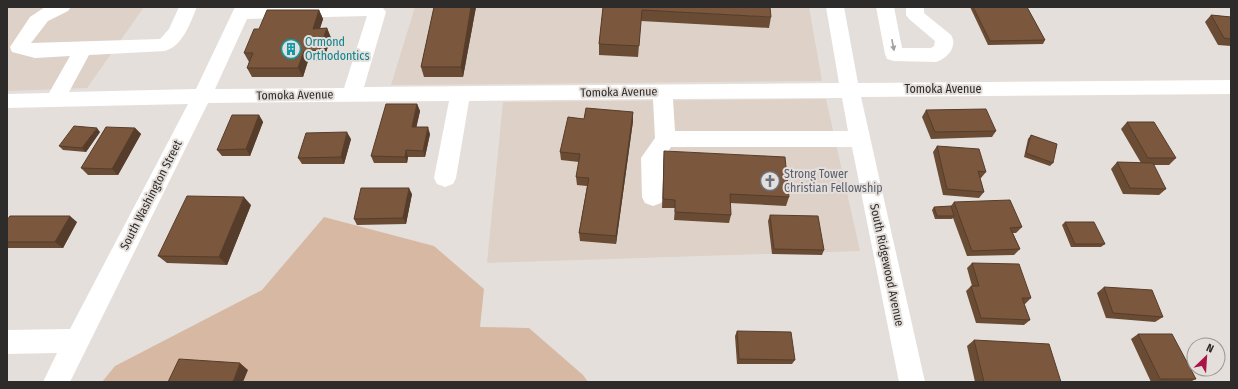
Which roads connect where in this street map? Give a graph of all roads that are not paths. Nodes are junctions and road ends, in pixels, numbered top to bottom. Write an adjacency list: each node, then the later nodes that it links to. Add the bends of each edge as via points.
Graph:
1 (62, 7): 7 (street, via 49,11 38,19 19,47 35,51)
2 (188, 7): 7 (street, via 177,32 165,45)
3 (834, 7): 9 (street, South Ridgewood Avenue)
4 (885, 7): 5 (street, one-way to 5, via 894,54 936,55 943,48 944,39 915,15)
5 (915, 7)
6 (243, 10): 12 (street, via 376,12); 13 (street, South Washington Street)
7 (83, 49): 14 (street)
8 (1231, 87): 9 (street, Tomoka Avenue)
9 (850, 90): 10 (street, Tomoka Avenue); 17 (street, South Ridgewood Avenue)
10 (663, 92): 11 (street, Tomoka Avenue); 16 (street)
11 (460, 94): 12 (street, Tomoka Avenue); 18 (street)
12 (352, 95): 13 (street, Tomoka Avenue)
13 (202, 96): 14 (street, Tomoka Avenue); 20 (street, South Washington Street)
14 (55, 99): 15 (street, Tomoka Avenue)
15 (7, 101)
16 (666, 139): 17 (street); 19 (street, via 652,158)
17 (860, 139): 23 (street, South Ridgewood Avenue)
18 (445, 178)
19 (653, 197)
20 (76, 341): 21 (street); 22 (street, South Washington Street)
21 (7, 342)
22 (56, 382)
23 (912, 382)

